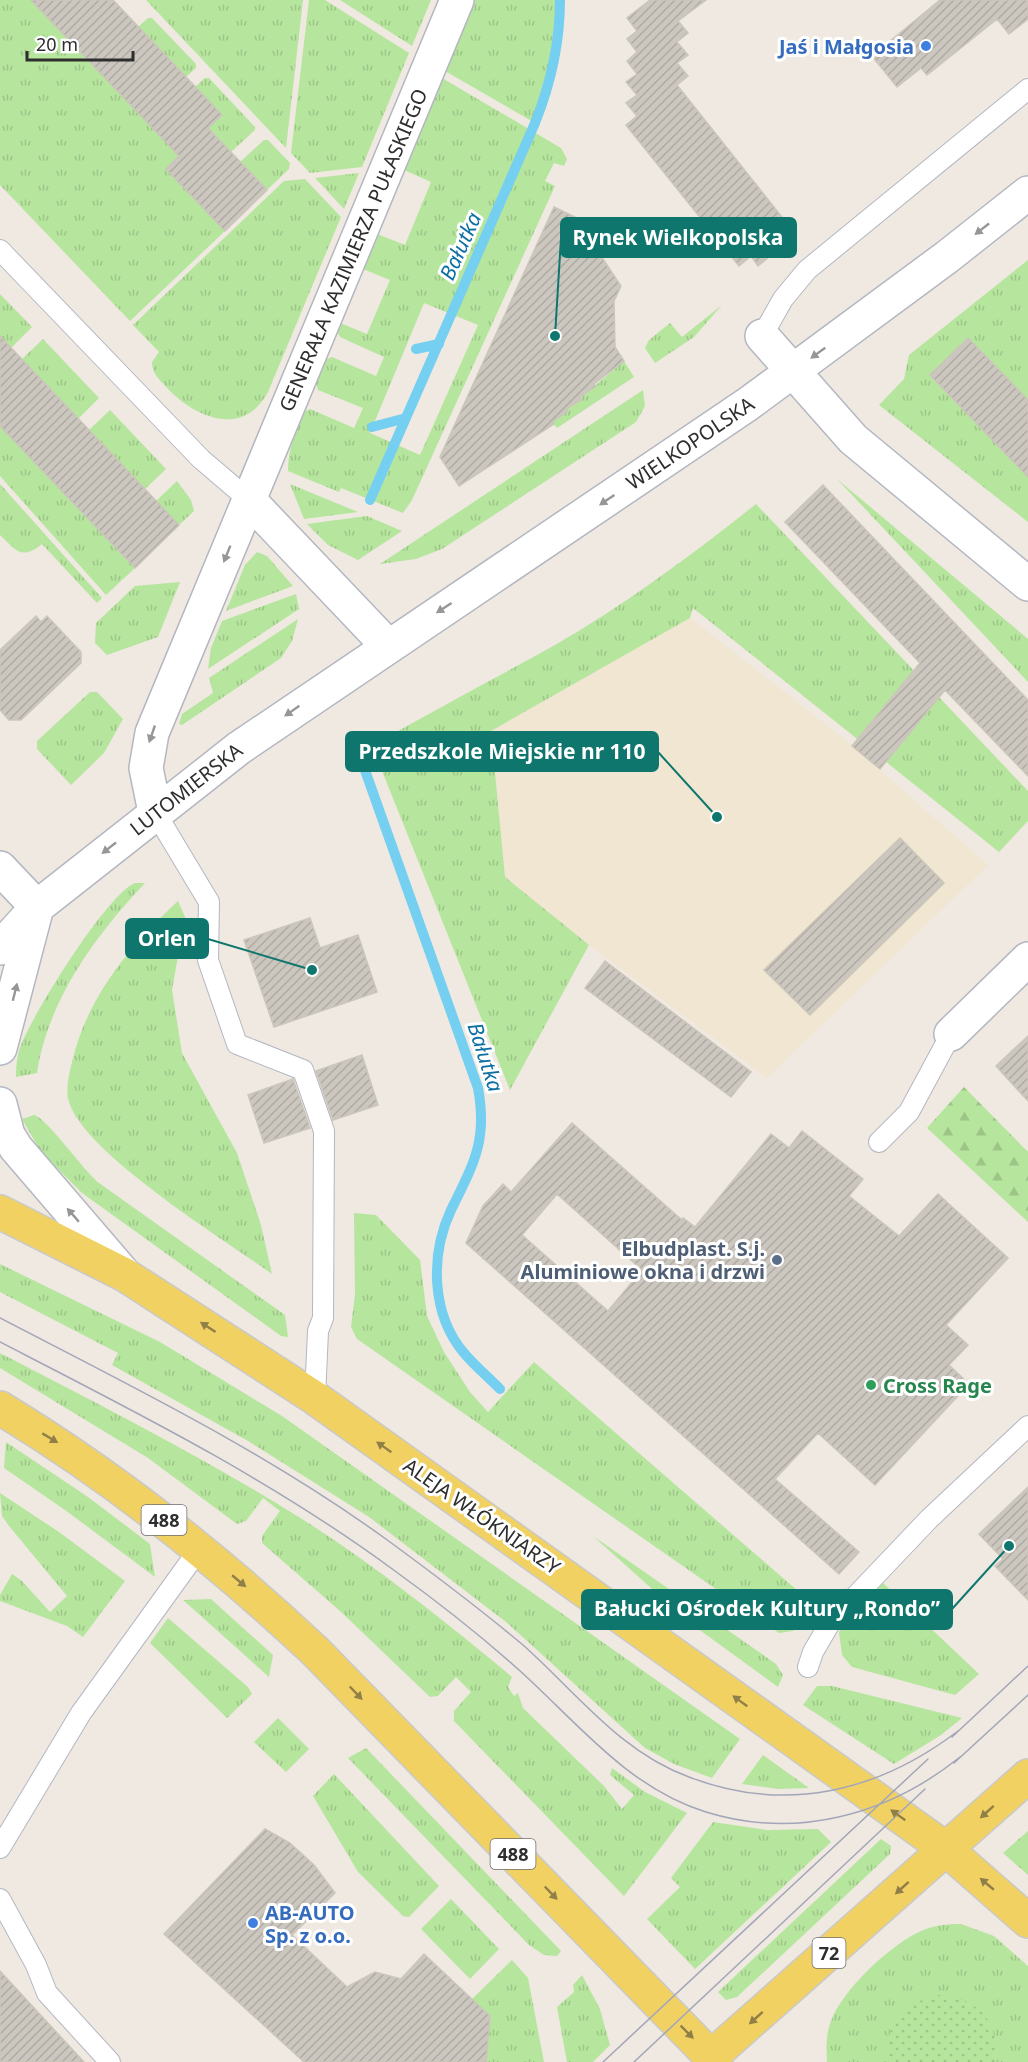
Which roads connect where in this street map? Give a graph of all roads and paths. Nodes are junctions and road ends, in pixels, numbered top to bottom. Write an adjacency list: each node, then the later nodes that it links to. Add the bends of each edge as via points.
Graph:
1 (457, 0): 7 (street, GENERAŁA KAZIMIERZA PUŁASKIEGO)
2 (1028, 89): 5 (lane, via 807,270 783,299)
3 (1028, 193): 6 (street, WIELKOPOLSKA, one-way to 6)
4 (0, 250): 7 (lane, via 201,459)
5 (762, 336): 6 (street)
6 (792, 372): 8 (street, via 853,439); 9 (street, WIELKOPOLSKA, one-way to 9)
7 (249, 500): 9 (street); 11 (street, GENERAŁA KAZIMIERZA PUŁASKIEGO, one-way to 11, via 152,733 147,768)
8 (1028, 584)
9 (387, 645): 10 (street, WIELKOPOLSKA)
10 (340, 677): 11 (street, LUTOMIERSKA, one-way to 11)
11 (155, 812): 13 (street, LUTOMIERSKA, one-way to 13); 23 (lane, via 208,902 208,960 237,1044 303,1070 324,1131 323,1318 318,1331)
12 (0, 868): 13 (street)
13 (37, 907): 14 (street, LUTOMIERSKA); 15 (street, LUTOMIERSKA); 18 (street, one-way to 13)
14 (0, 926)
15 (0, 948)
16 (1028, 959): 17 (street)
17 (951, 1034): 20 (lane, via 909,1112)
18 (0, 1048)
19 (0, 1104): 22 (street, one-way to 19, via 16,1148 8,1135)
20 (879, 1142)
21 (0, 1212): 22 (main road, ALEJA WŁÓKNIARZY)
22 (124, 1275): 23 (main road, ALEJA WŁÓKNIARZY, one-way to 22)
23 (315, 1398): 30 (main road, ALEJA WŁÓKNIARZY, one-way to 23)
24 (0, 1408): 26 (main road, 488, one-way to 26, via 70,1451)
25 (1028, 1426): 27 (lane, via 929,1519 830,1623)
26 (200, 1548): 29 (lane, via 81,1713); 33 (main road, 488, one-way to 33, via 315,1651)
27 (808, 1667)
28 (1028, 1776): 30 (main road, 72, one-way to 30)
29 (0, 1848)
30 (946, 1849): 32 (main road, ALEJA WŁÓKNIARZY, one-way to 30); 33 (main road, 72, one-way to 33)
31 (0, 1899): 34 (lane, via 47,1993)
32 (1028, 1921)
33 (711, 2060)
34 (110, 2062)

